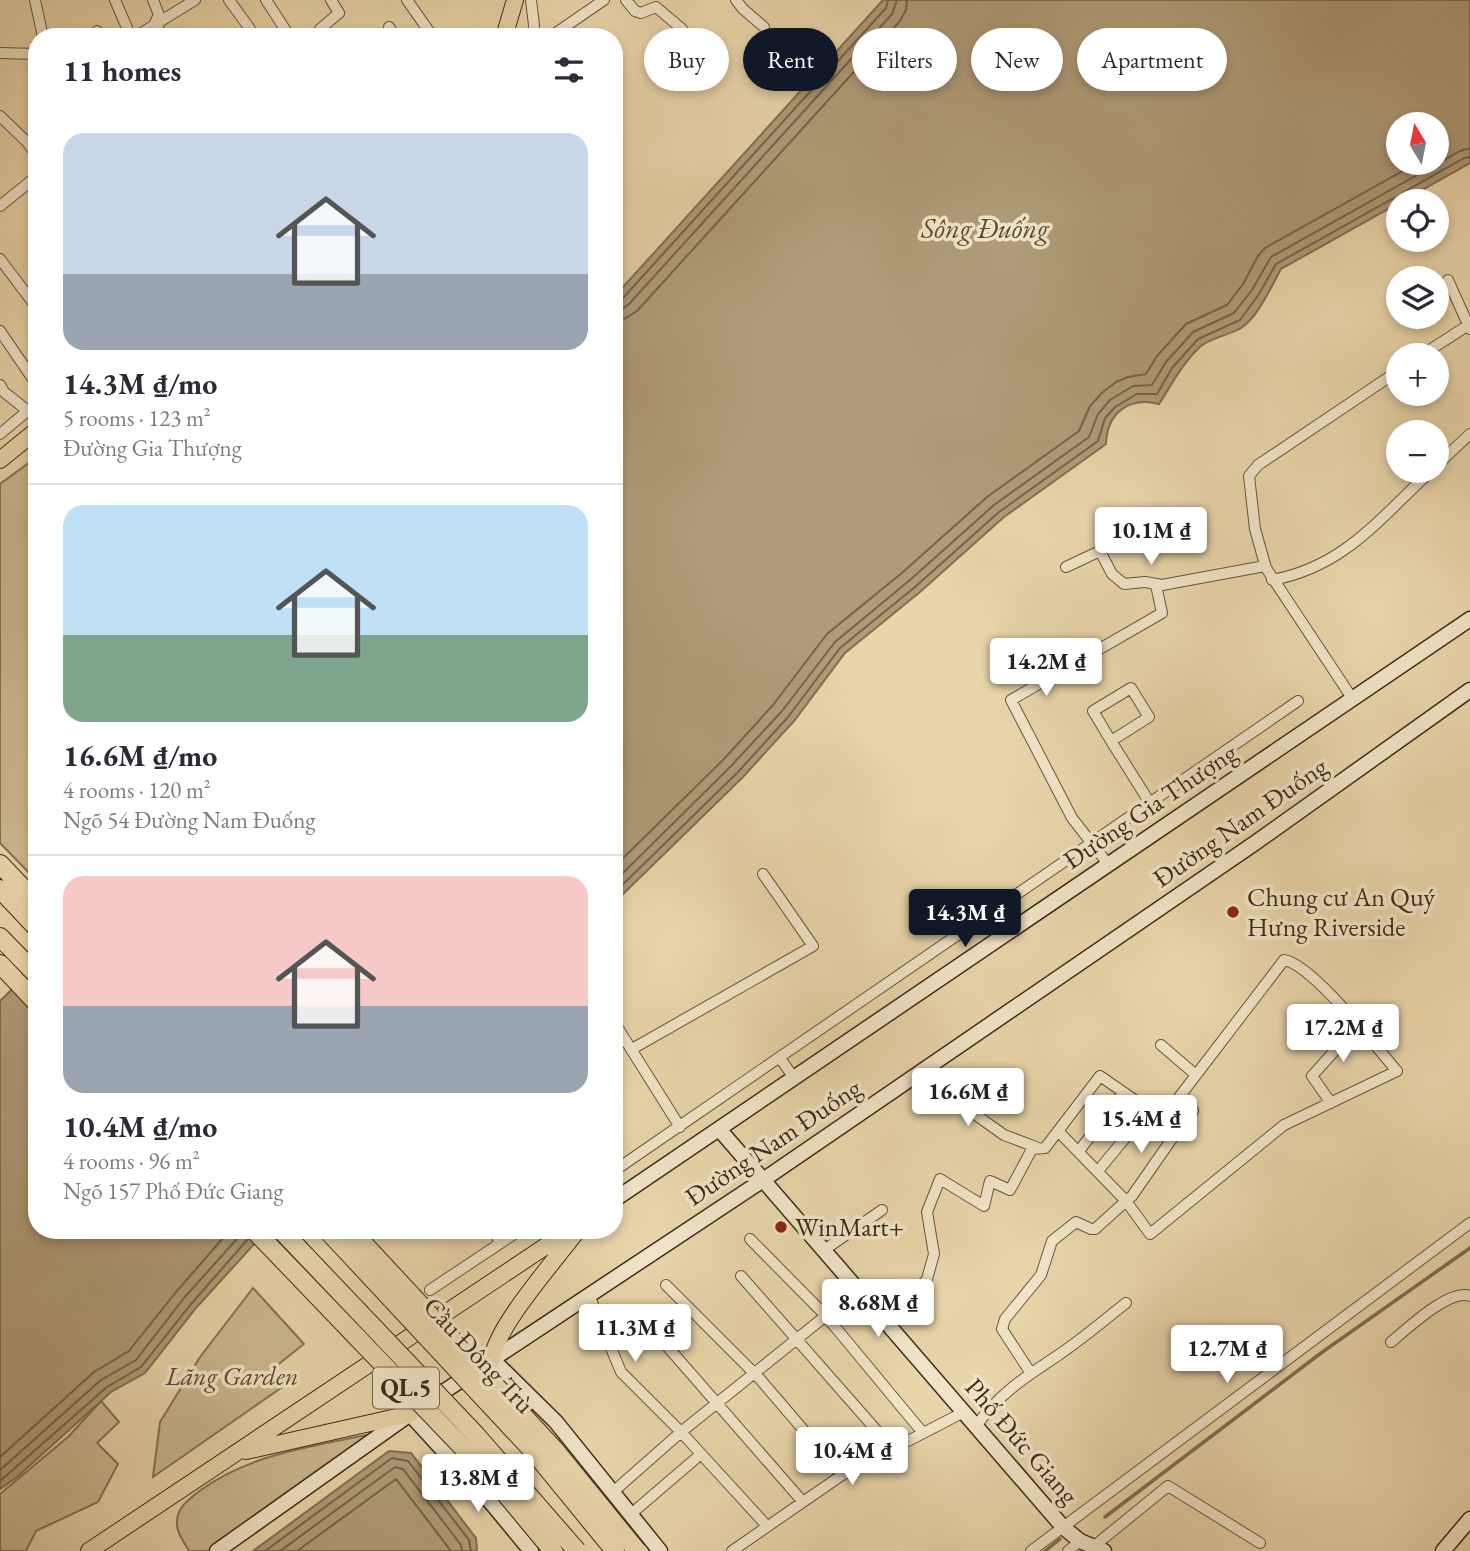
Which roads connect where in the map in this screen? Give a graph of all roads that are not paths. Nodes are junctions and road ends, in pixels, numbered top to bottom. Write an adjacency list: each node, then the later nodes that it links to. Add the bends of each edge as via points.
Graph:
1 (35, 0): 16 (street)
2 (115, 0): 17 (street)
3 (153, 0): 14 (street, via 159,15)
4 (195, 0): 14 (street)
5 (229, 0): 20 (street)
6 (266, 0): 21 (street)
7 (331, 0): 22 (street, via 339,13)
8 (407, 0): 23 (street)
9 (515, 0): 24 (main road)
10 (531, 0): 25 (street)
11 (603, 0): 26 (street)
12 (626, 0): 27 (street, via 641,13 656,7)
13 (736, 0): 15 (street)
14 (155, 23): 18 (street); 19 (street)
15 (764, 27)
16 (41, 28)
17 (129, 28)
18 (147, 28)
19 (158, 28)
20 (249, 28)
21 (284, 28)
22 (321, 28)
23 (427, 28)
24 (507, 28)
25 (534, 28)
26 (570, 28)
27 (681, 28)
28 (0, 53): 29 (street)
29 (28, 54)
30 (0, 116): 31 (street)
31 (28, 143)
32 (28, 183): 33 (street)
33 (0, 206)
34 (0, 259): 36 (street)
35 (1449, 282): 37 (street)
36 (28, 296)
37 (1469, 326): 39 (street)
38 (0, 331): 40 (street)
39 (1441, 343)
40 (28, 372)
41 (1386, 379): 50 (street, via 1253,470 1250,494)
42 (0, 385): 43 (street)
43 (28, 411): 44 (street)
44 (0, 434)
45 (1470, 434): 47 (street)
46 (28, 437): 48 (main road)
47 (1449, 454)
48 (0, 460)
49 (1418, 483): 52 (street, via 1340,554 1305,572)
50 (1265, 566): 52 (street); 53 (street)
51 (1066, 567): 53 (street, via 1100,551 1120,582)
52 (1272, 580): 56 (street)
53 (1156, 585): 60 (street, via 1162,612 1011,700 1072,818)
54 (1470, 619): 56 (street, Đường Gia Thượng)
55 (1470, 690): 76 (street, Đường Nam Đuống)
56 (1352, 698): 62 (street, Đường Gia Thượng)
57 (1298, 701): 59 (street, Đường Gia Thượng)
58 (1111, 741): 58 (street, via 1149,717 1131,688 1093,711); 59 (street)
59 (1150, 803): 60 (street, Đường Gia Thượng)
60 (1091, 843): 62 (street); 75 (street, Đường Gia Thượng)
61 (0, 864): 65 (highway)
62 (1108, 864): 78 (street, Đường Gia Thượng)
63 (763, 874): 74 (street, via 813,946)
64 (0, 889): 66 (highway)
65 (28, 894)
66 (28, 919)
67 (0, 937): 69 (highway)
68 (0, 964): 70 (highway)
69 (28, 966)
70 (28, 994)
71 (1357, 1026): 77 (street, via 1317,980 1284,960); 80 (street, via 1312,1076); 80 (street, via 1397,1071)
72 (623, 1036): 74 (street)
73 (1161, 1045): 77 (street)
74 (632, 1049): 82 (street)
75 (780, 1058): 78 (street); 82 (street, Đường Gia Thượng)
76 (926, 1068): 86 (street, via 969,1110 1004,1135); 90 (street, Đường Nam Đuống)
77 (1196, 1075): 84 (street, via 1180,1096 1193,1111)
78 (794, 1078): 83 (street, Đường Gia Thượng)
79 (1123, 1093): 81 (street); 85 (street, via 1100,1076); 87 (street)
80 (1331, 1103): 92 (street, via 1284,1125 1150,1234)
81 (1149, 1109): 84 (street); 89 (street)
82 (680, 1127): 88 (street, Đường Gia Thượng)
83 (719, 1129): 90 (street, Phố Đức Giang); 91 (street, Đường Gia Thượng)
84 (1178, 1130): 92 (street)
85 (1058, 1131): 86 (street, via 1045,1148); 87 (street)
86 (1036, 1147): 115 (street, via 1010,1190 990,1181 984,1206 940,1179 927,1212 934,1254 927,1279)
87 (1079, 1151): 89 (street)
88 (623, 1165)
89 (1098, 1171): 92 (street)
90 (764, 1180): 105 (street, Phố Đức Giang); 110 (street, Đường Nam Đuống)
91 (623, 1194)
92 (1126, 1200): 119 (street, via 1095,1228 1076,1222 1052,1241 1041,1275 1005,1319 1002,1329)
93 (882, 1210): 105 (street)
94 (1470, 1223): 136 (street)
95 (263, 1239): 142 (highway, QL.5, bridge, via 472,1456)
96 (290, 1239): 143 (highway, QL.5, bridge, via 476,1435)
97 (335, 1239): 144 (highway, Cầu Đông Trù / QL.5, bridge, via 534,1452)
98 (359, 1239): 145 (highway, Cầu Đông Trù / QL.5, bridge, via 554,1449)
99 (498, 1239): 104 (street)
100 (506, 1239): 104 (street)
101 (557, 1239): 128 (main road)
102 (571, 1239): 118 (main road, via 503,1330)
103 (750, 1239): 114 (street)
104 (500, 1243): 108 (street)
105 (824, 1250): 109 (street, Phố Đức Giang)
106 (741, 1276): 116 (street)
107 (666, 1285): 120 (street)
108 (430, 1290)
109 (858, 1290): 114 (street); 115 (street, Phố Đức Giang)
110 (589, 1295): 118 (street, Đường Nam Đuống); 125 (street, via 621,1371)
111 (1470, 1296): 117 (street, via 1458,1294)
112 (1126, 1303): 119 (street)
113 (639, 1314): 121 (street)
114 (826, 1316): 116 (street); 126 (street)
115 (887, 1323): 122 (street, Phố Đức Giang)
116 (797, 1340): 120 (street); 127 (street)
117 (1391, 1342)
118 (492, 1359): 123 (street, Đường Nam Đuống); 131 (street, via 556,1422)
119 (1030, 1373): 124 (street, via 987,1410)
120 (754, 1374): 121 (street); 130 (street)
121 (718, 1404): 125 (street); 132 (street)
122 (964, 1412): 124 (street, Phố Đức Giang); 126 (street)
123 (410, 1413): 128 (main road); 140 (street, Đường Nam Đuống); 141 (street)
124 (976, 1426): 136 (street, Phố Đức Giang)
125 (681, 1432): 129 (street); 131 (street)
126 (923, 1433): 127 (street)
127 (892, 1448): 130 (street)
128 (237, 1453): 139 (main road)
129 (701, 1454): 133 (street); 135 (street)
130 (842, 1475): 132 (street)
131 (613, 1492): 133 (street)
132 (803, 1502): 135 (street)
133 (631, 1514): 146 (street)
134 (1470, 1519): 149 (street)
135 (767, 1526): 147 (street)
136 (1063, 1527): 138 (street, Phố Đức Giang); 148 (street)
137 (1260, 1543): 138 (street, via 1168,1486)
138 (1086, 1548)
139 (89, 1551)
140 (217, 1551)
141 (531, 1551)
142 (554, 1551)
143 (577, 1551)
144 (615, 1551)
145 (637, 1551)
146 (660, 1551)
147 (732, 1551)
148 (1031, 1551)
149 (1443, 1551)

